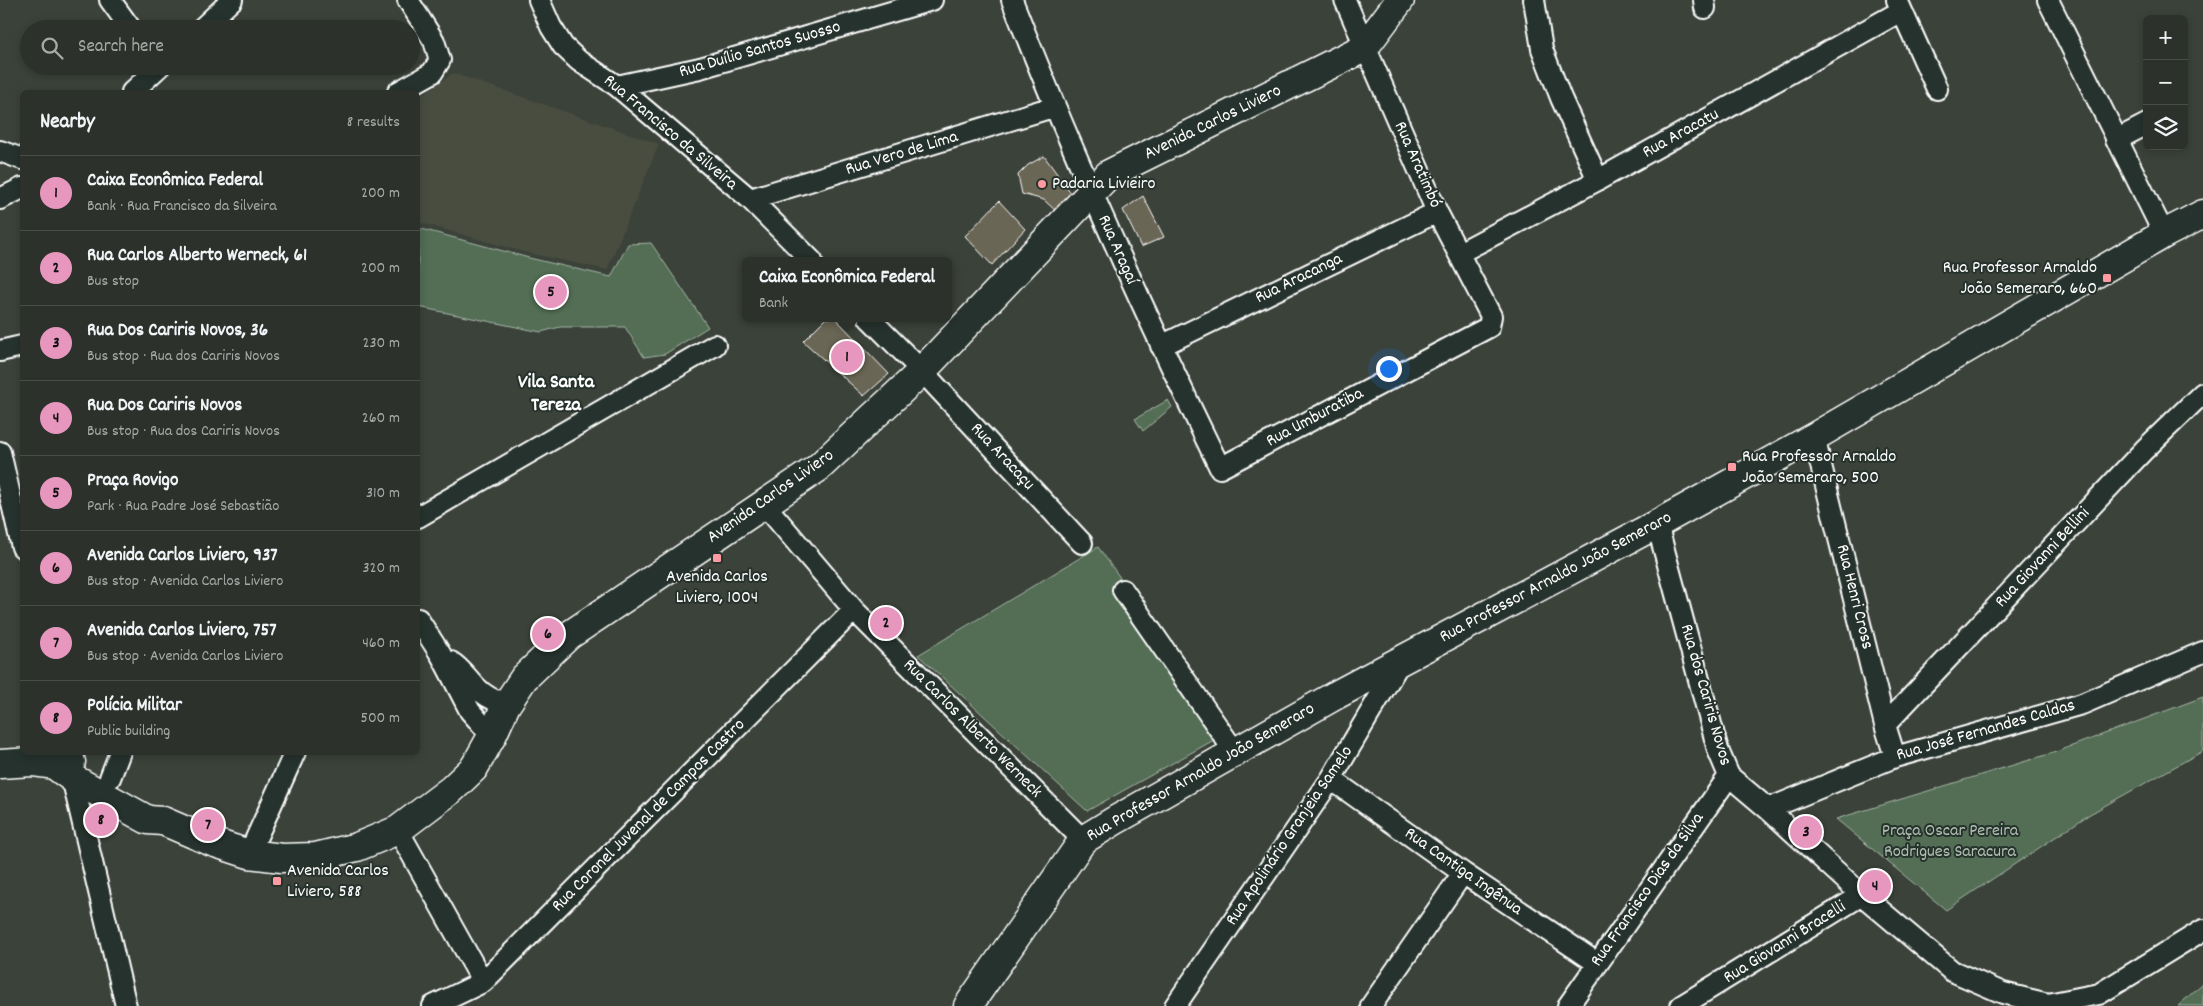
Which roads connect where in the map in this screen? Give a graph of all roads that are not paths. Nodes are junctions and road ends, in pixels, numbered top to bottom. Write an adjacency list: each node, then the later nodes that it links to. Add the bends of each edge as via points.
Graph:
1 (110, 0): 12 (street)
2 (232, 0): 13 (street)
3 (408, 0): 14 (street)
4 (539, 0): 18 (street, Rua Francisco da Silveira, via 563,46 579,61)
5 (932, 0): 18 (street, Rua Duílio Santos Suosso, via 700,68)
6 (1012, 0): 22 (street, Rua Aragaí)
7 (1345, 0): 16 (street, Rua Aratimbó)
8 (1400, 0): 16 (street)
9 (1534, 0): 27 (street, via 1542,49)
10 (2048, 0): 24 (street)
11 (1899, 5): 19 (street); 27 (street, Rua Aracatu)
12 (124, 20)
13 (211, 20)
14 (420, 20)
15 (420, 21): 21 (street, via 440,60 432,73)
16 (1364, 48): 31 (street, Avenida Carlos Liviero, via 1109,174); 34 (street, Rua Aratimbó)
17 (150, 75): 20 (street)
18 (617, 86): 33 (street, Rua Francisco da Silveira)
19 (1937, 89)
20 (134, 90)
21 (402, 90)
22 (1053, 107): 31 (street, Rua Aragaí); 33 (street, Rua Vero de Lima)
23 (2143, 126): 24 (street)
24 (2116, 140): 36 (street)
25 (0, 151): 26 (street)
26 (20, 158)
27 (1598, 180): 37 (street, Rua Aracatu)
28 (0, 184): 29 (street)
29 (20, 190)
30 (20, 190): 32 (street)
31 (1091, 192): 43 (street, Rua Aragaí); 45 (street, Avenida Carlos Liviero)
32 (0, 199)
33 (750, 199): 38 (street, Rua Francisco da Silveira)
34 (1438, 212): 37 (street, Rua Aratimbó); 43 (street, Rua Aracanga)
35 (2203, 214): 36 (street, Rua Professor Arnaldo João Semeraro)
36 (2164, 234): 47 (street, Rua Professor Arnaldo João Semeraro)
37 (1459, 253): 40 (street, Rua Aratimbó, via 1491,316)
38 (808, 257)
39 (873, 322): 45 (street)
40 (1489, 326): 49 (street, Rua Umburatiba)
41 (20, 346): 44 (street)
42 (715, 346): 52 (street)
43 (1161, 346): 49 (street, Rua Aragaí)
44 (0, 351)
45 (922, 371): 50 (street, Avenida Carlos Liviero, via 818,468); 55 (street, Rua Aracaçu)
46 (2203, 393): 63 (street, Rua Giovanni Bellini, via 2144,450)
47 (1814, 437): 53 (street, Rua Professor Arnaldo João Semeraro); 63 (street, Rua Henri Cross)
48 (0, 452): 51 (street)
49 (1220, 468)
50 (764, 504): 57 (street, Rua Carlos Alberto Werneck); 62 (street, Avenida Carlos Liviero, via 568,636 524,678)
51 (18, 505): 54 (street)
52 (420, 516)
53 (1657, 524): 61 (street, Rua Professor Arnaldo João Semeraro); 71 (street, Rua dos Cariris Novos, via 1718,750)
54 (20, 526)
55 (1082, 543)
56 (1124, 590): 65 (street)
57 (854, 610): 77 (street, Rua Carlos Alberto Werneck); 83 (street, Rua Coronel Juvenal de Campos Castro)
58 (420, 621): 60 (street)
59 (2203, 652): 68 (street, Rua José Fernandes Caldas, via 2082,704)
60 (441, 655): 62 (street, via 458,666 477,689); 64 (street, via 470,711)
61 (1400, 662): 65 (street, Rua Professor Arnaldo João Semeraro); 73 (street, Rua Apolinário Granjeia Samelo)
62 (506, 705): 64 (street, Avenida Carlos Liviero)
63 (1885, 726): 68 (street, Rua Henri Cross)
64 (492, 736): 76 (street, Avenida Carlos Liviero, via 474,768)
65 (1235, 752): 77 (street, Rua Professor Arnaldo João Semeraro)
66 (119, 755): 72 (street)
67 (294, 755): 78 (street)
68 (1895, 756): 74 (street, Rua José Fernandes Caldas)
69 (0, 764): 70 (street, Avenida Carlos Liviero)
70 (65, 764): 72 (street, Avenida Carlos Liviero); 75 (street, Avenida Carlos Liviero, via 148,820); 84 (street)
71 (1729, 776): 74 (street, Rua dos Cariris Novos); 82 (street, Rua Francisco Dias da Silva)
72 (110, 778): 75 (street, Avenida Carlos Liviero, via 155,808)
73 (1331, 779): 79 (street, Rua Cantiga Ingênua); 87 (street, Rua Apolinário Granjeia Samelo)
74 (1768, 809): 80 (street, Rua dos Cariris Novos)
75 (163, 821): 78 (street, Avenida Carlos Liviero)
76 (398, 830): 78 (street, Avenida Carlos Liviero, via 357,847 315,857); 83 (street)
77 (1083, 840): 86 (street, Rua Professor Arnaldo João Semeraro)
78 (249, 854)
79 (1462, 873): 82 (street, Rua Cantiga Ingênua); 88 (street)
80 (1862, 895): 81 (street, Rua dos Cariris Novos, via 1952,971 2003,992 2048,1004 2099,994); 90 (street, Rua Giovanni Bracelli)
81 (2203, 930)
82 (1597, 963): 89 (street, Rua Francisco Dias da Silva)
83 (483, 982): 85 (street, Rua Coronel Juvenal de Campos Castro)
84 (126, 1006)
85 (432, 1006)
86 (968, 1006)
87 (1175, 1006)
88 (1371, 1006)
89 (1568, 1006)
90 (1681, 1006)

